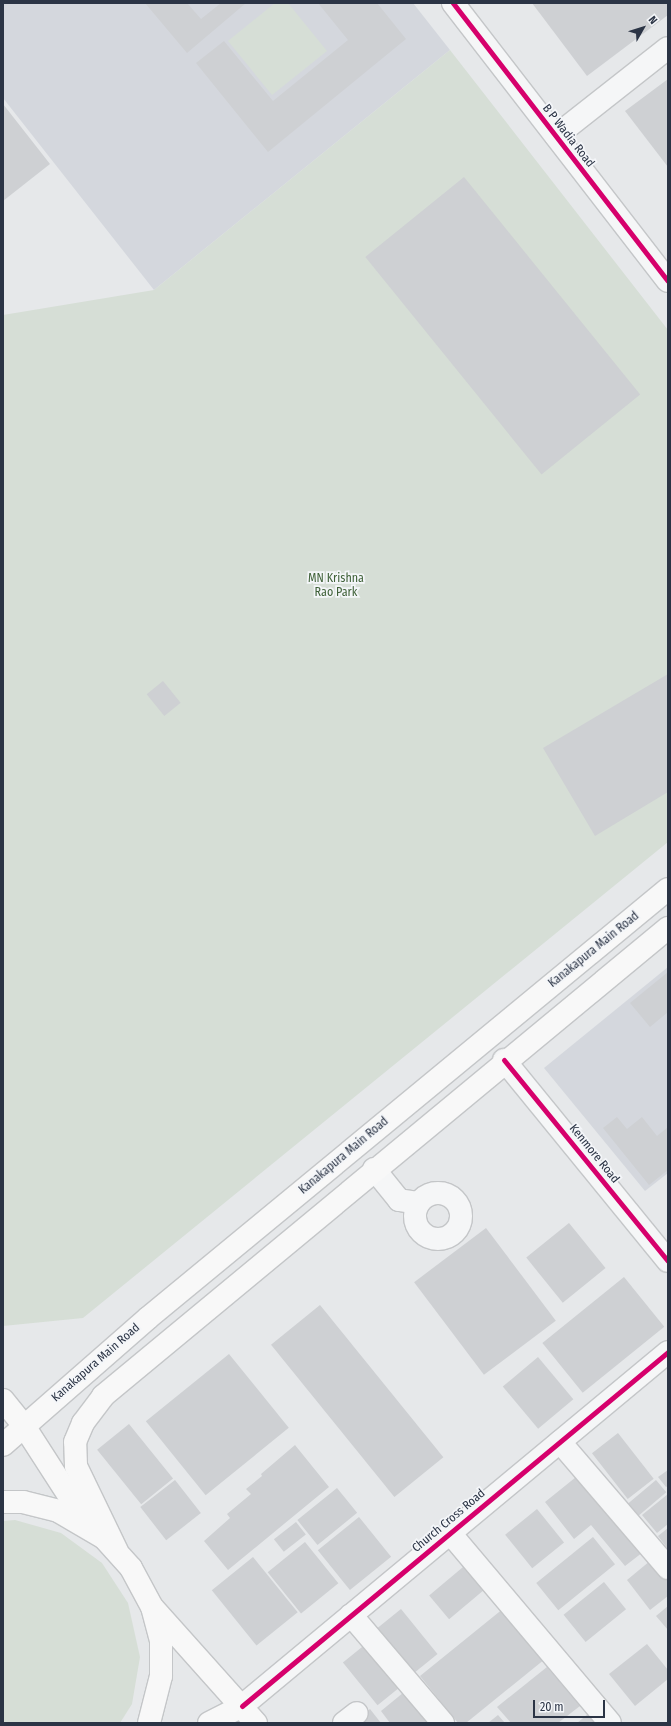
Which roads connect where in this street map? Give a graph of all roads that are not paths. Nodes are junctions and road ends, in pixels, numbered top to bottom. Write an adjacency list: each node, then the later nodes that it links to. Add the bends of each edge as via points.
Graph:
1 (462, 6): 3 (street, B P Wadia Road)
2 (668, 48): 3 (street)
3 (556, 136): 4 (street, B P Wadia Road)
4 (668, 281)
5 (668, 889): 13 (main road, Kanakapura Main Road, via 148,1318)
6 (668, 928): 7 (main road)
7 (504, 1060): 8 (main road); 10 (street, Kenmore Road)
8 (374, 1169): 9 (street, via 399,1200); 19 (main road, via 102,1396 83,1423 75,1442 76,1466)
9 (419, 1204)
10 (668, 1261)
11 (668, 1352): 14 (street, Church Cross Road)
12 (3, 1400): 13 (main road)
13 (24, 1426): 15 (main road, Kanakapura Main Road); 17 (main road)
14 (560, 1442): 18 (street, Church Cross Road); 20 (street)
15 (3, 1445)
16 (3, 1502): 17 (main road, via 23,1502 58,1511)
17 (89, 1527): 19 (main road)
18 (450, 1533): 22 (street, Church Cross Road); 28 (street)
19 (117, 1551): 21 (main road, via 135,1574)
20 (668, 1568)
21 (152, 1607): 23 (main road); 24 (main road, via 161,1641 162,1676)
22 (351, 1615): 23 (street, Church Cross Road); 27 (street)
23 (242, 1706): 25 (main road); 26 (main road)
24 (149, 1723)
25 (209, 1723)
26 (256, 1723)
27 (443, 1723)
28 (610, 1723)

